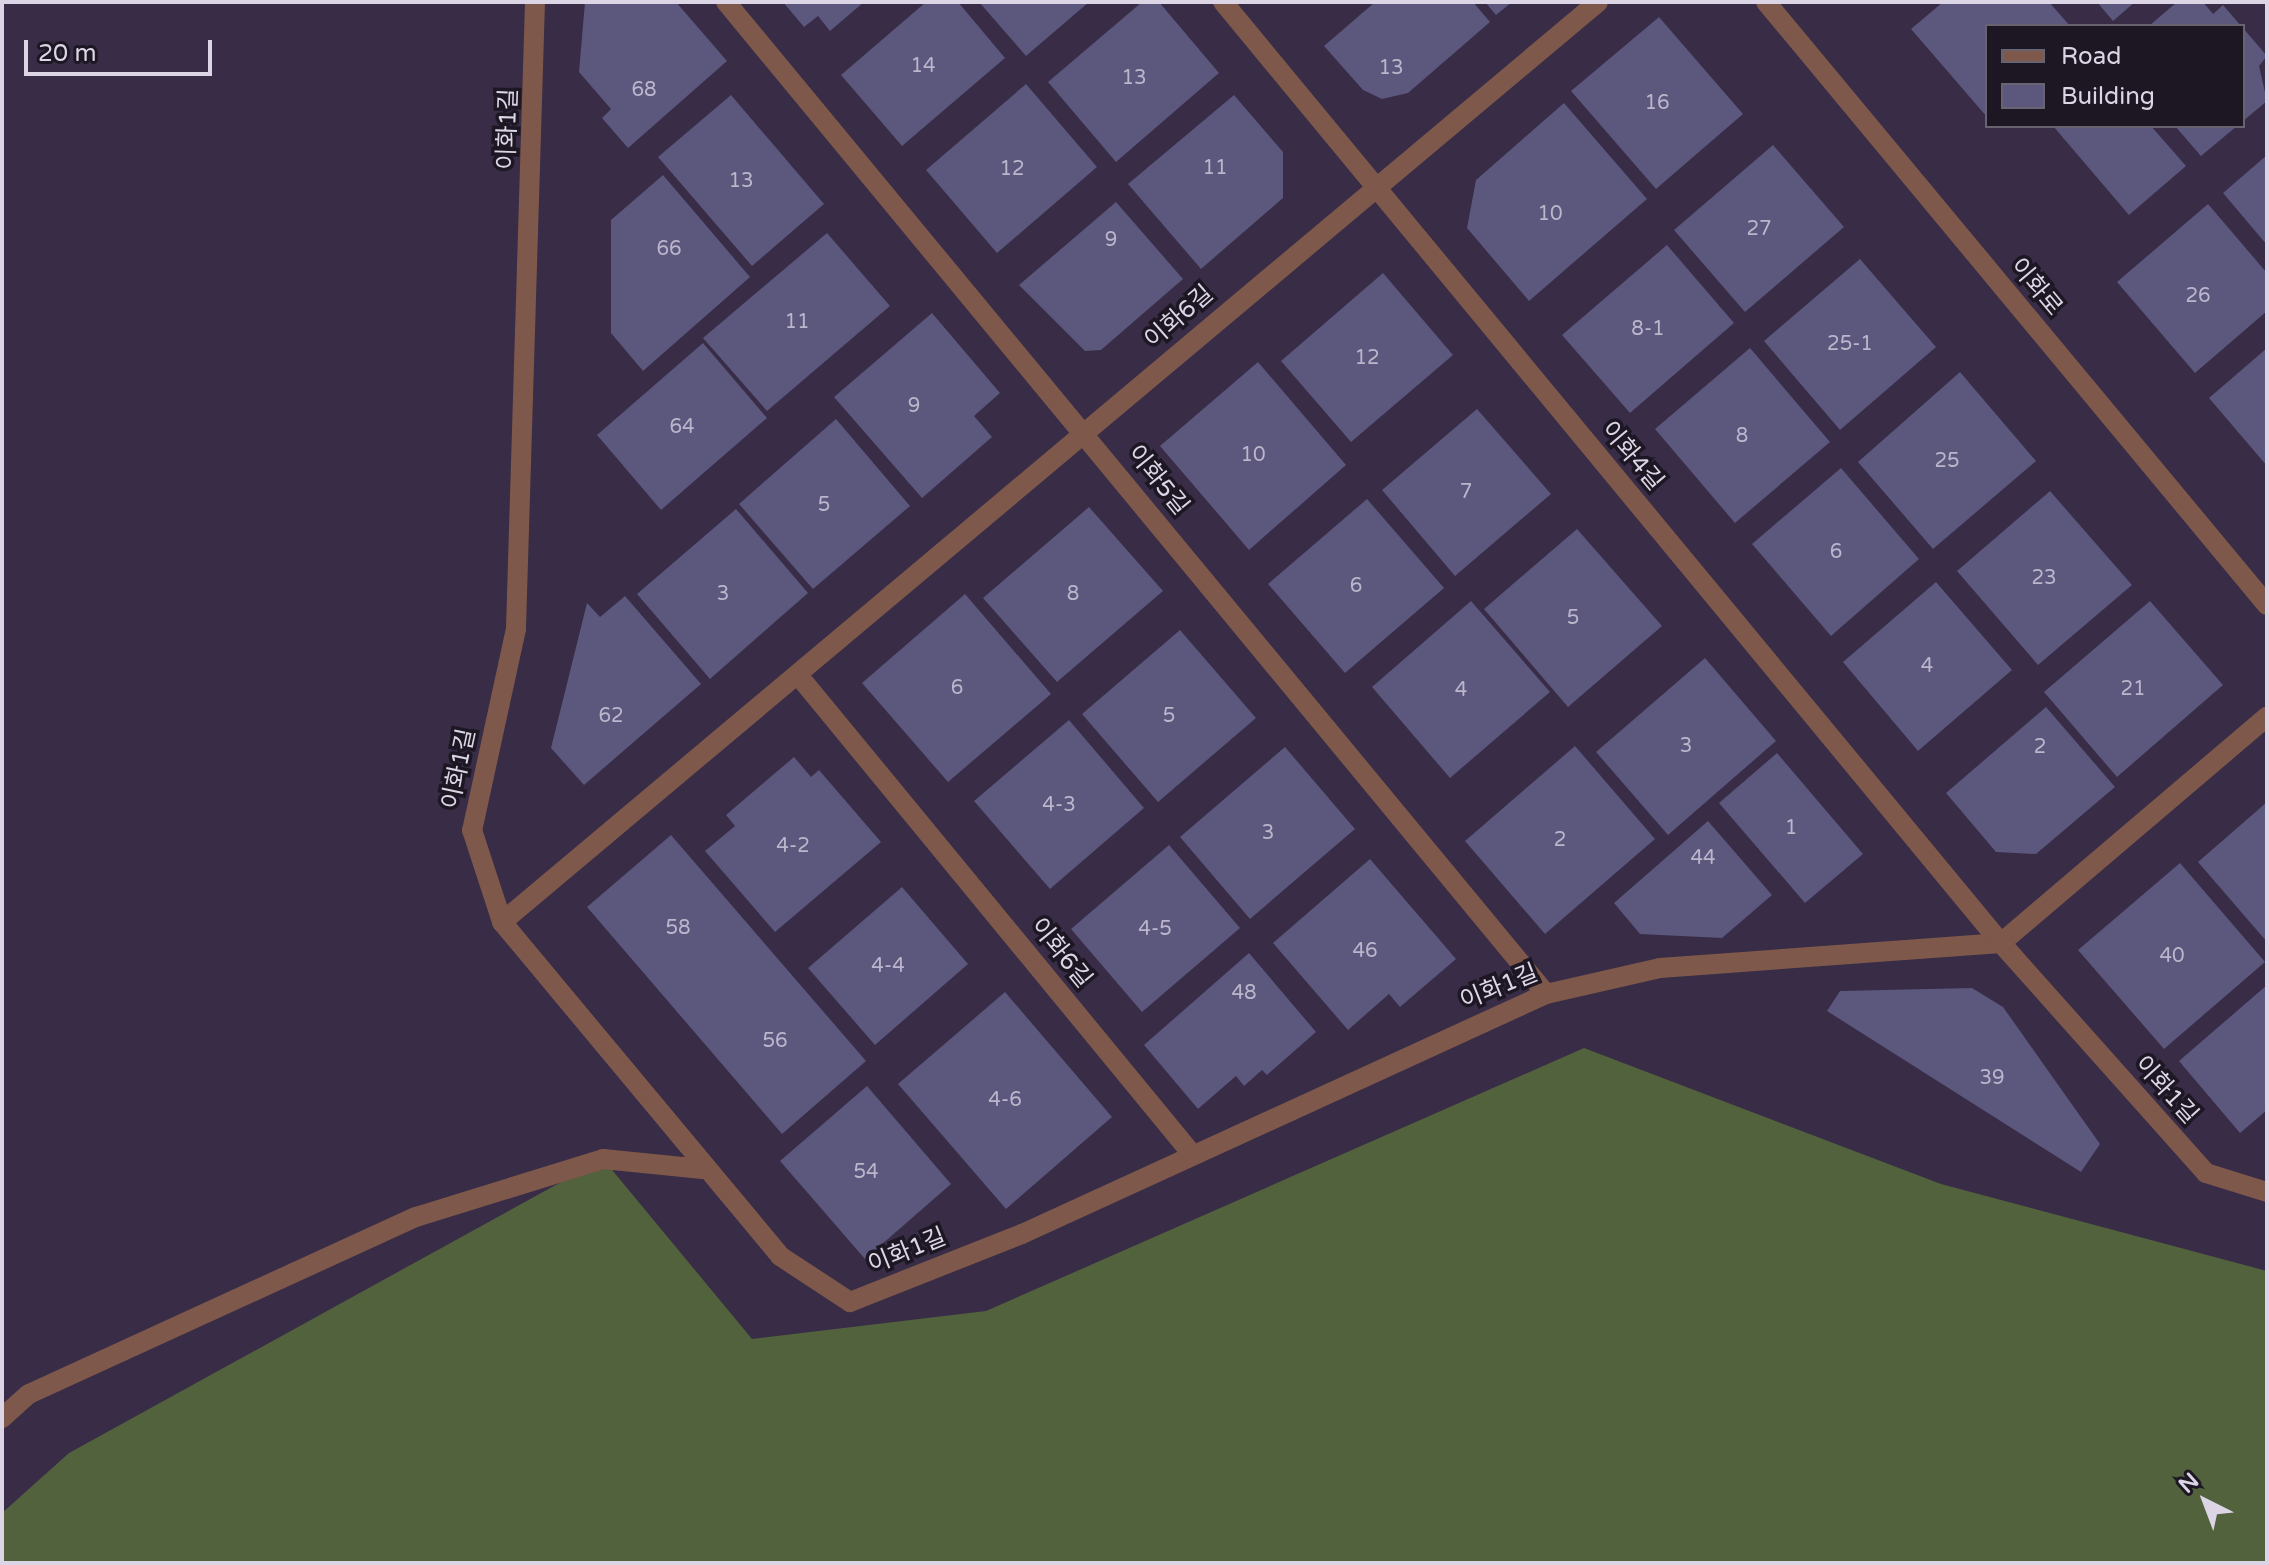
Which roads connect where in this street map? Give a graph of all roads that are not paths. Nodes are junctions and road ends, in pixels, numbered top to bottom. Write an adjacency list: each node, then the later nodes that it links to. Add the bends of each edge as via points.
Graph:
1 (535, 2): 11 (street, 이화1길, via 516,629 472,830)
2 (726, 2): 7 (street, 이화5길)
3 (1223, 2): 6 (street, 이화4길)
4 (1598, 2): 6 (street, 이화6길)
5 (1766, 2): 8 (street, 이화로)
6 (1374, 183): 7 (street, 이화6길); 12 (street, 이화4길)
7 (1085, 432): 9 (street, 이화6길); 13 (street, 이화5길)
8 (2267, 605)
9 (798, 675): 11 (street, 이화6길); 14 (street, 이화6길)
10 (2267, 717): 12 (street)
11 (502, 922): 15 (street, 이화1길)
12 (2001, 943): 13 (street, 이화1길, via 1660,968); 16 (street, 이화1길, via 2206,1173)
13 (1546, 994): 14 (street, 이화1길)
14 (1192, 1154): 15 (street, 이화1길, via 1022,1234 850,1302 780,1256)
15 (703, 1169): 17 (street, via 603,1159 416,1217 29,1394)
16 (2267, 1192)
17 (2, 1418)

